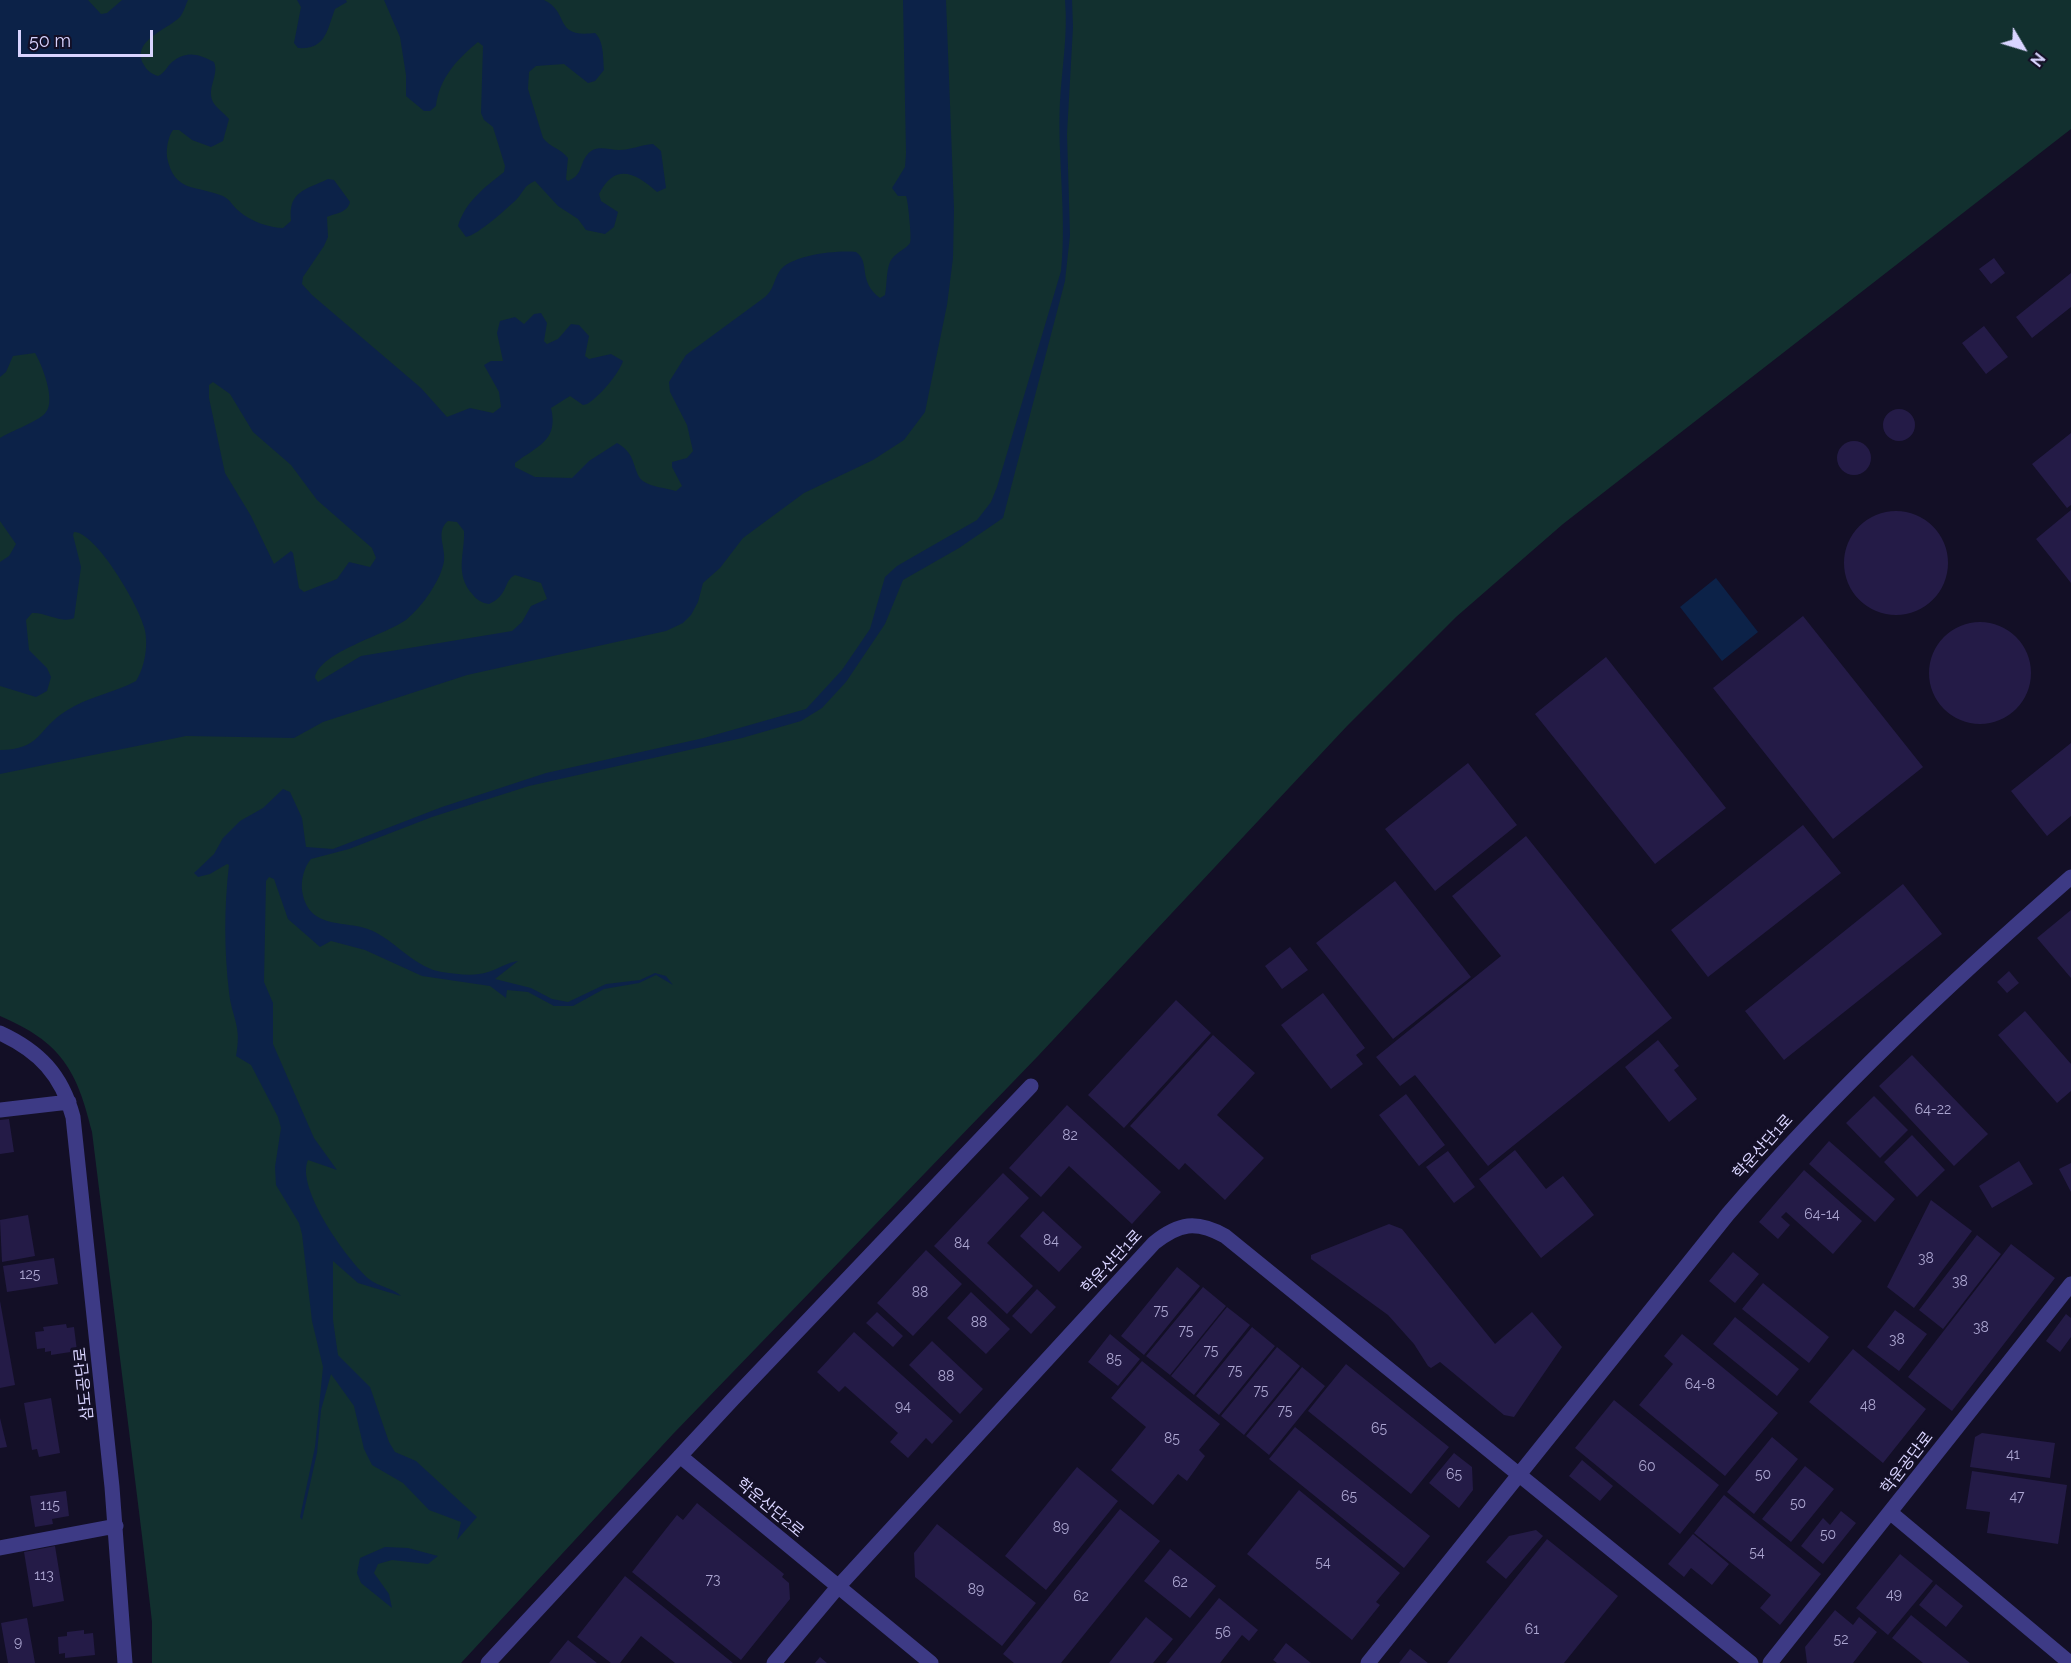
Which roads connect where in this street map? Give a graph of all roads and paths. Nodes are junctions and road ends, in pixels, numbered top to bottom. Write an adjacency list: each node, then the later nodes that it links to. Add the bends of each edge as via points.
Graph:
1 (2071, 877): 8 (street, 학운산단1로, via 1924,1008 1778,1156)
2 (0, 1033): 4 (street, 삼도공단로, via 43,1060)
3 (1031, 1086): 7 (street)
4 (69, 1102): 5 (street); 10 (street, 삼도공단로, via 81,1178)
5 (0, 1110)
6 (2071, 1284): 9 (street, 학운공단로)
7 (680, 1456): 12 (street, 학운산단2로); 14 (street)
8 (1517, 1475): 12 (street, 학운산단1로, via 1225,1236 1198,1225 1181,1227 1154,1243); 17 (street); 18 (street, 학운산단1로)
9 (1891, 1513): 19 (street, 학운공단로); 20 (street)
10 (116, 1526): 11 (street); 13 (street, 삼도공단로)
11 (0, 1548)
12 (837, 1588): 15 (street); 16 (street, 학운산단2로)
13 (125, 1663)
14 (488, 1663)
15 (774, 1663)
16 (932, 1663)
17 (1368, 1663)
18 (1751, 1663)
19 (1770, 1663)
20 (2070, 1663)

